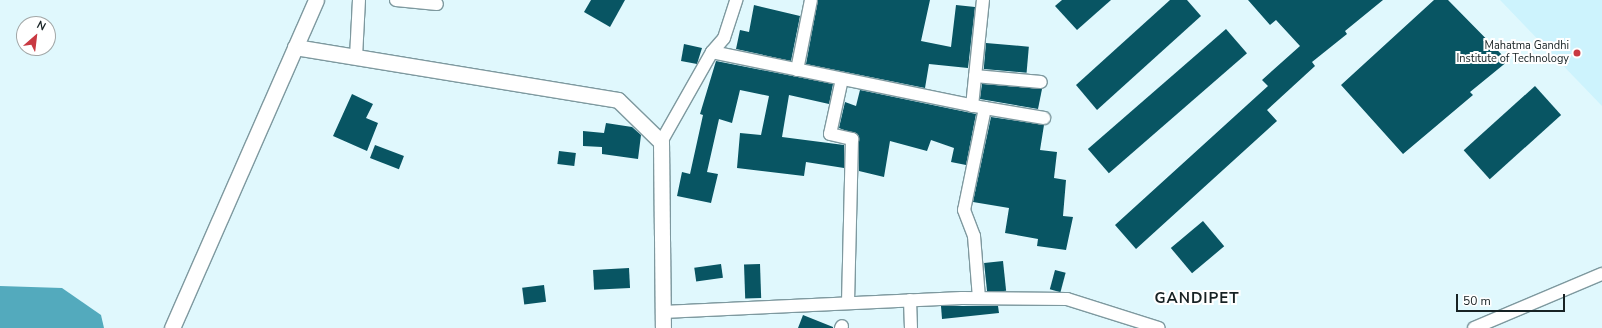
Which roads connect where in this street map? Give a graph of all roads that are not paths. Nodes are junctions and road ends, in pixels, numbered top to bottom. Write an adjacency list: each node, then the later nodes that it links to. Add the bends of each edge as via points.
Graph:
1 (316, 0): 8 (street)
2 (359, 0): 10 (street)
3 (396, 0): 7 (street)
4 (736, 0): 9 (street, via 724,38)
5 (811, 0): 11 (street)
6 (983, 0): 12 (street)
7 (437, 4)
8 (295, 47): 10 (street); 24 (street)
9 (712, 52): 11 (street); 18 (street)
10 (356, 57): 18 (street, via 618,100)
11 (797, 70): 13 (street)
12 (975, 76): 14 (street); 15 (street)
13 (842, 79): 15 (street); 22 (street, via 830,134 852,139)
14 (1041, 82)
15 (972, 106): 16 (street)
16 (985, 108): 17 (street); 20 (street, via 964,210 974,236)
17 (1044, 118)
18 (661, 142): 23 (street)
19 (1602, 274): 28 (street)
20 (979, 298): 21 (street); 27 (street, via 1067,298)
21 (910, 300): 22 (street); 26 (street)
22 (848, 303): 23 (street)
23 (663, 312): 25 (street)
24 (172, 328)
25 (663, 328)
26 (911, 328)
27 (1159, 328)
28 (1474, 328)

